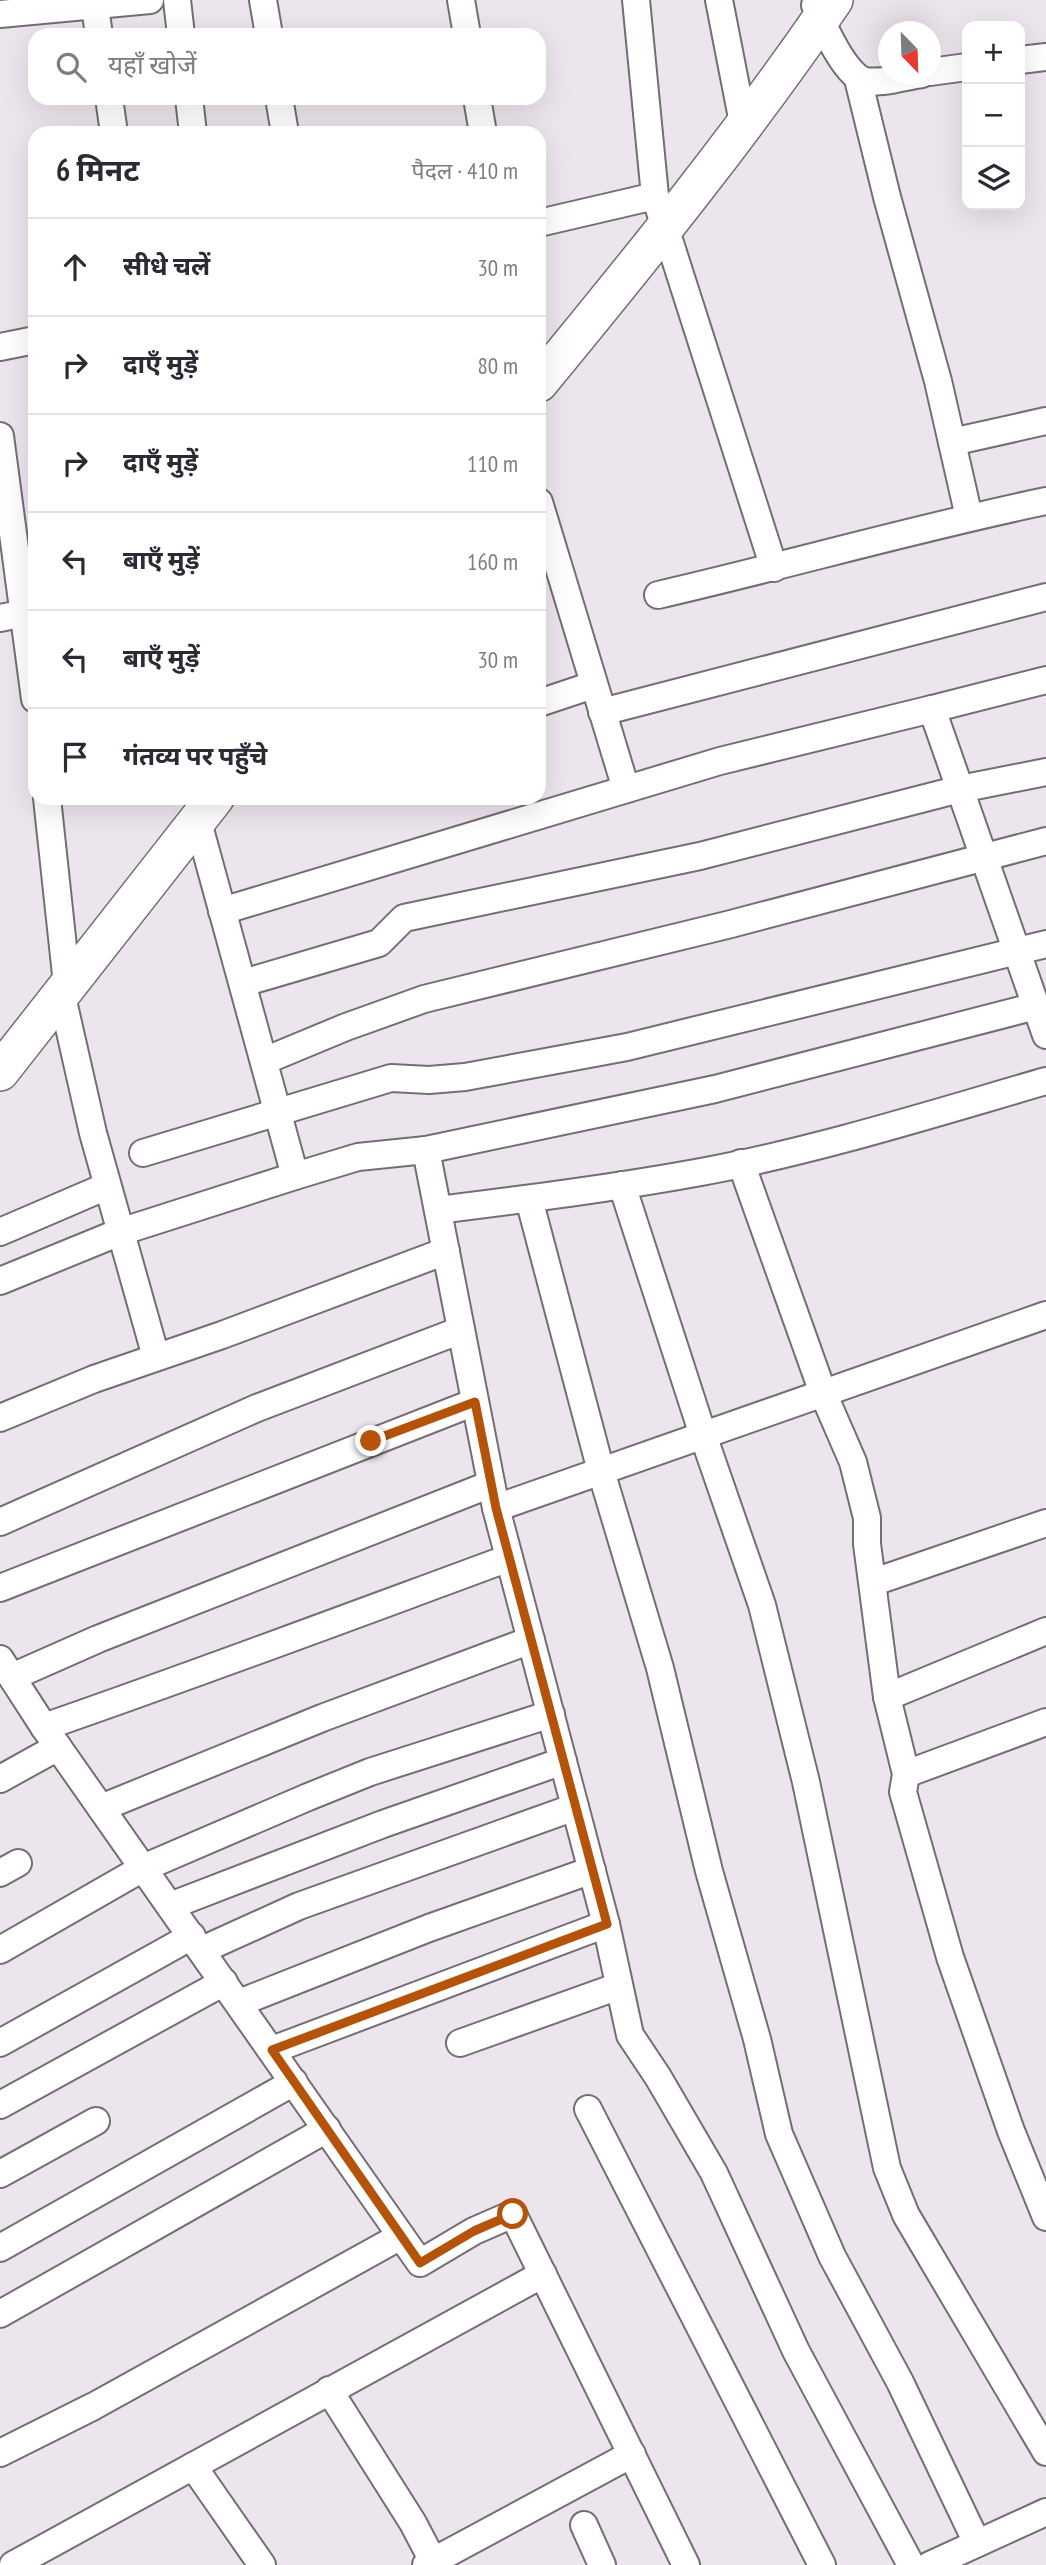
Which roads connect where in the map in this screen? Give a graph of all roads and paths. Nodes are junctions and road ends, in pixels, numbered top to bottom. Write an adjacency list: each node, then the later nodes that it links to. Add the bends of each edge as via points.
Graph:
1 (150, 0): 7 (street)
2 (177, 0): 11 (street)
3 (263, 0): 12 (street)
4 (461, 0): 13 (street)
5 (636, 0): 29 (street)
6 (719, 0): 28 (street)
7 (94, 2): 9 (street); 10 (street)
8 (822, 7): 18 (street, via 847,67); 28 (street)
9 (0, 15)
10 (98, 28)
11 (180, 28)
12 (268, 28)
13 (466, 28)
14 (1046, 57): 15 (street)
15 (1025, 59)
16 (962, 68): 17 (street)
17 (941, 71)
18 (858, 79): 19 (street); 37 (street)
19 (878, 81)
20 (110, 105): 24 (street)
21 (190, 105): 25 (street)
22 (280, 105): 26 (street)
23 (478, 105): 27 (street)
24 (113, 126)
25 (192, 126)
26 (284, 126)
27 (482, 126)
28 (744, 128): 31 (street)
29 (655, 195): 30 (street); 31 (street)
30 (546, 221)
31 (665, 230): 34 (street); 41 (street)
32 (28, 341): 33 (street)
33 (0, 347)
34 (546, 374)
35 (1046, 421): 37 (street)
36 (0, 436): 44 (street)
37 (952, 442): 39 (street)
38 (1046, 501): 39 (street)
39 (970, 517): 41 (street)
40 (546, 526): 47 (street)
41 (774, 568): 42 (street)
42 (658, 595)
43 (1046, 597): 50 (street)
44 (20, 614): 45 (street)
45 (28, 659)
46 (1046, 680): 49 (street)
47 (593, 685): 48 (street); 50 (street)
48 (546, 701)
49 (932, 709): 52 (street); 53 (street)
50 (602, 712): 52 (street)
51 (1046, 772): 53 (street)
52 (626, 789): 59 (street)
53 (960, 789): 58 (street); 62 (street, via 700,856 404,918 379,943)
54 (48, 805): 63 (street)
55 (209, 805): 63 (street)
56 (210, 805): 59 (street)
57 (1046, 841): 58 (street)
58 (984, 857): 61 (street); 66 (street, via 424,999)
59 (222, 911): 62 (street)
60 (1046, 944): 61 (street)
61 (1017, 951): 64 (street); 69 (street, via 627,1048 465,1077 391,1078)
62 (243, 983): 66 (street)
63 (64, 988): 67 (street); 75 (street)
64 (1035, 1006): 65 (street); 70 (street, via 715,1090)
65 (1046, 1035)
66 (264, 1061): 69 (street)
67 (0, 1072)
68 (1046, 1081): 72 (street)
69 (279, 1112): 71 (street); 73 (street)
70 (426, 1150): 73 (street, via 358,1157); 77 (street)
71 (144, 1153)
72 (741, 1163): 74 (street); 85 (street)
73 (295, 1176): 79 (street)
74 (622, 1185): 76 (street); 88 (street)
75 (107, 1186): 78 (street); 79 (street)
76 (529, 1199): 77 (street); 89 (street)
77 (438, 1210): 80 (street)
78 (0, 1232)
79 (120, 1232): 81 (street); 84 (street)
80 (446, 1251): 83 (street); 84 (street)
81 (0, 1281)
82 (1046, 1315): 85 (street)
83 (461, 1330): 86 (street); 91 (street, via 257,1408)
84 (156, 1357): 87 (street)
85 (823, 1393): 88 (street); 94 (street, via 853,1462 867,1518)
86 (475, 1402): 90 (street); 95 (street)
87 (0, 1418)
88 (703, 1435): 89 (street); 131 (street, via 762,1605 806,1782 887,2168 906,2216)
89 (601, 1471): 90 (street); 137 (street, via 660,1668 779,2134 832,2256 900,2382)
90 (493, 1496): 93 (street); 98 (street, via 111,1633)
91 (0, 1522)
92 (1046, 1523): 94 (street)
93 (509, 1558): 97 (street); 102 (street, via 272,1645)
94 (874, 1582): 99 (street)
95 (0, 1588)
96 (1046, 1631): 99 (street)
97 (531, 1640): 100 (street); 107 (street, via 322,1717)
98 (8, 1681): 102 (street)
99 (887, 1697): 104 (street)
100 (551, 1714): 103 (street); 108 (street, via 370,1772)
101 (1046, 1722): 104 (street)
102 (51, 1737): 105 (street); 107 (street)
103 (563, 1761): 106 (street); 110 (street)
104 (906, 1774): 125 (street, via 903,1792 950,1957)
105 (0, 1779)
106 (575, 1807): 109 (street); 112 (street)
107 (101, 1808): 108 (street)
108 (144, 1868): 110 (street); 113 (street)
109 (592, 1870): 111 (street); 115 (street)
110 (170, 1906): 112 (street)
111 (607, 1924): 114 (street); 118 (street)
112 (197, 1943): 115 (street); 116 (street)
113 (0, 1950)
114 (620, 1986): 117 (street); 144 (street, via 630,2035 714,2173 796,2351)
115 (232, 1992): 118 (street); 120 (street)
116 (0, 2043)
117 (460, 2043)
118 (272, 2050): 119 (street)
119 (294, 2082): 123 (street); 127 (street)
120 (0, 2105)
121 (588, 2109): 143 (street)
122 (96, 2121): 124 (street)
123 (327, 2129): 126 (street); 129 (street)
124 (0, 2174)
125 (1046, 2217)
126 (401, 2236): 128 (street, via 420,2263 513,2214); 132 (street)
127 (0, 2248)
128 (542, 2274): 130 (street); 133 (street)
129 (0, 2314)
130 (329, 2390): 134 (street); 138 (street, via 413,2523)
131 (1046, 2452)
132 (0, 2454)
133 (632, 2454): 138 (street); 142 (street)
134 (193, 2466): 139 (street); 140 (street)
135 (1046, 2512): 137 (street)
136 (584, 2525): 141 (street)
137 (977, 2543): 145 (street)
138 (431, 2564)
139 (13, 2565)
140 (262, 2565)
141 (602, 2565)
142 (686, 2565)
143 (822, 2565)
144 (911, 2565)
145 (929, 2565)

